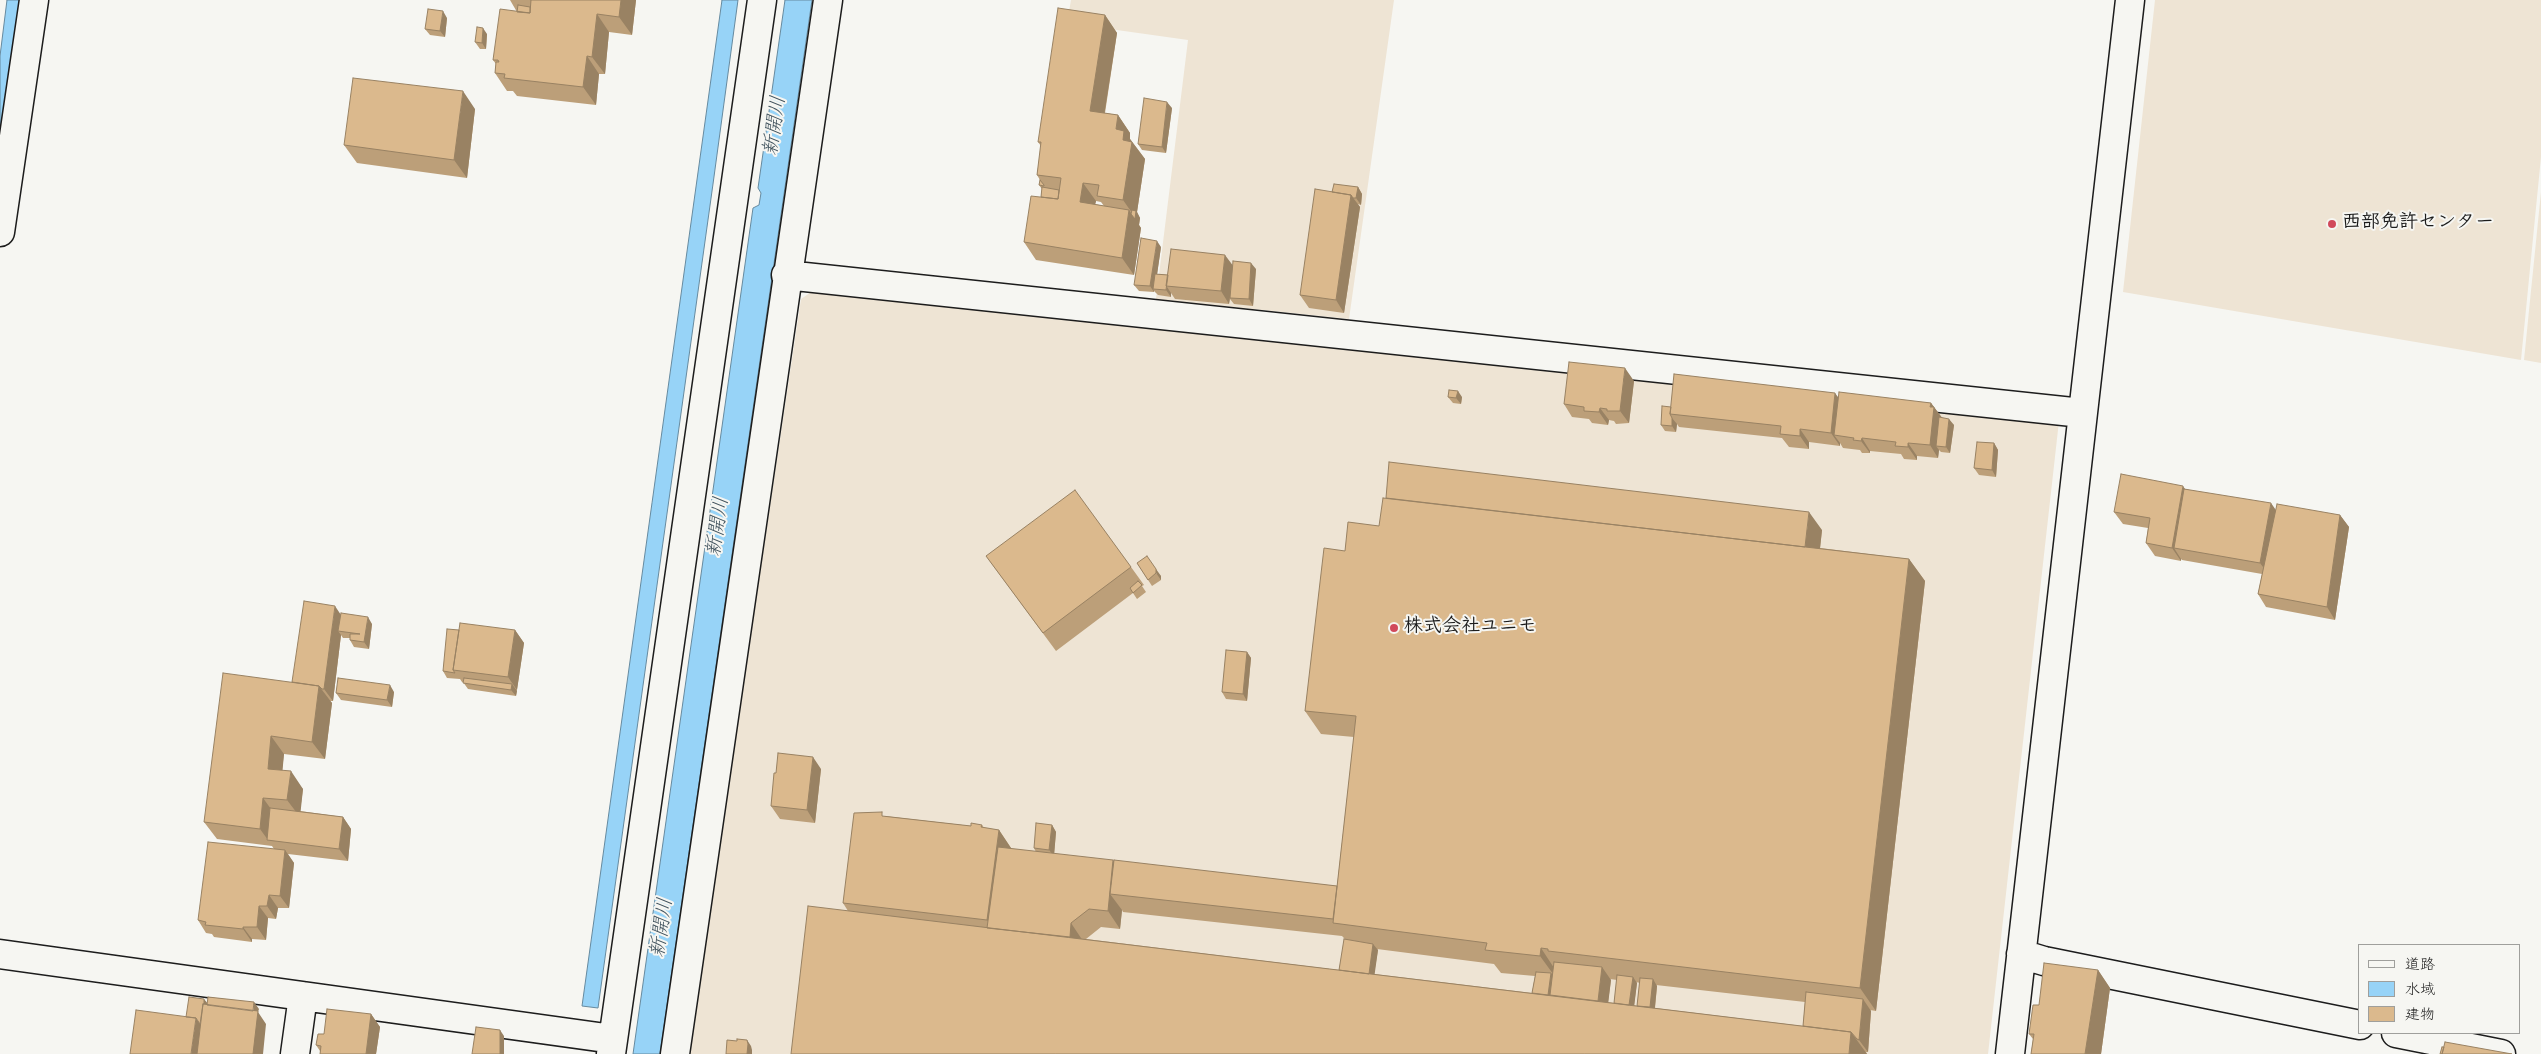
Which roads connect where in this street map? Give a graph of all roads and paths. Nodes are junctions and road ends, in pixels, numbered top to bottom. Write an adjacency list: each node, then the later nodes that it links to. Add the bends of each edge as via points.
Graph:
1 (34, 0): 5 (street)
2 (762, 0): 14 (street)
3 (828, 0): 7 (street)
4 (2130, 0): 8 (street)
5 (2, 198): 6 (street)
6 (0, 232)
7 (786, 276): 8 (street); 16 (street)
8 (2082, 413): 10 (street)
9 (0, 954): 11 (street)
10 (2021, 954): 12 (street); 17 (street)
11 (303, 996): 14 (street); 15 (street)
12 (2358, 1025)
13 (2401, 1034): 18 (street)
14 (612, 1046)
15 (295, 1054)
16 (675, 1054)
17 (2010, 1054)
18 (2501, 1054)

